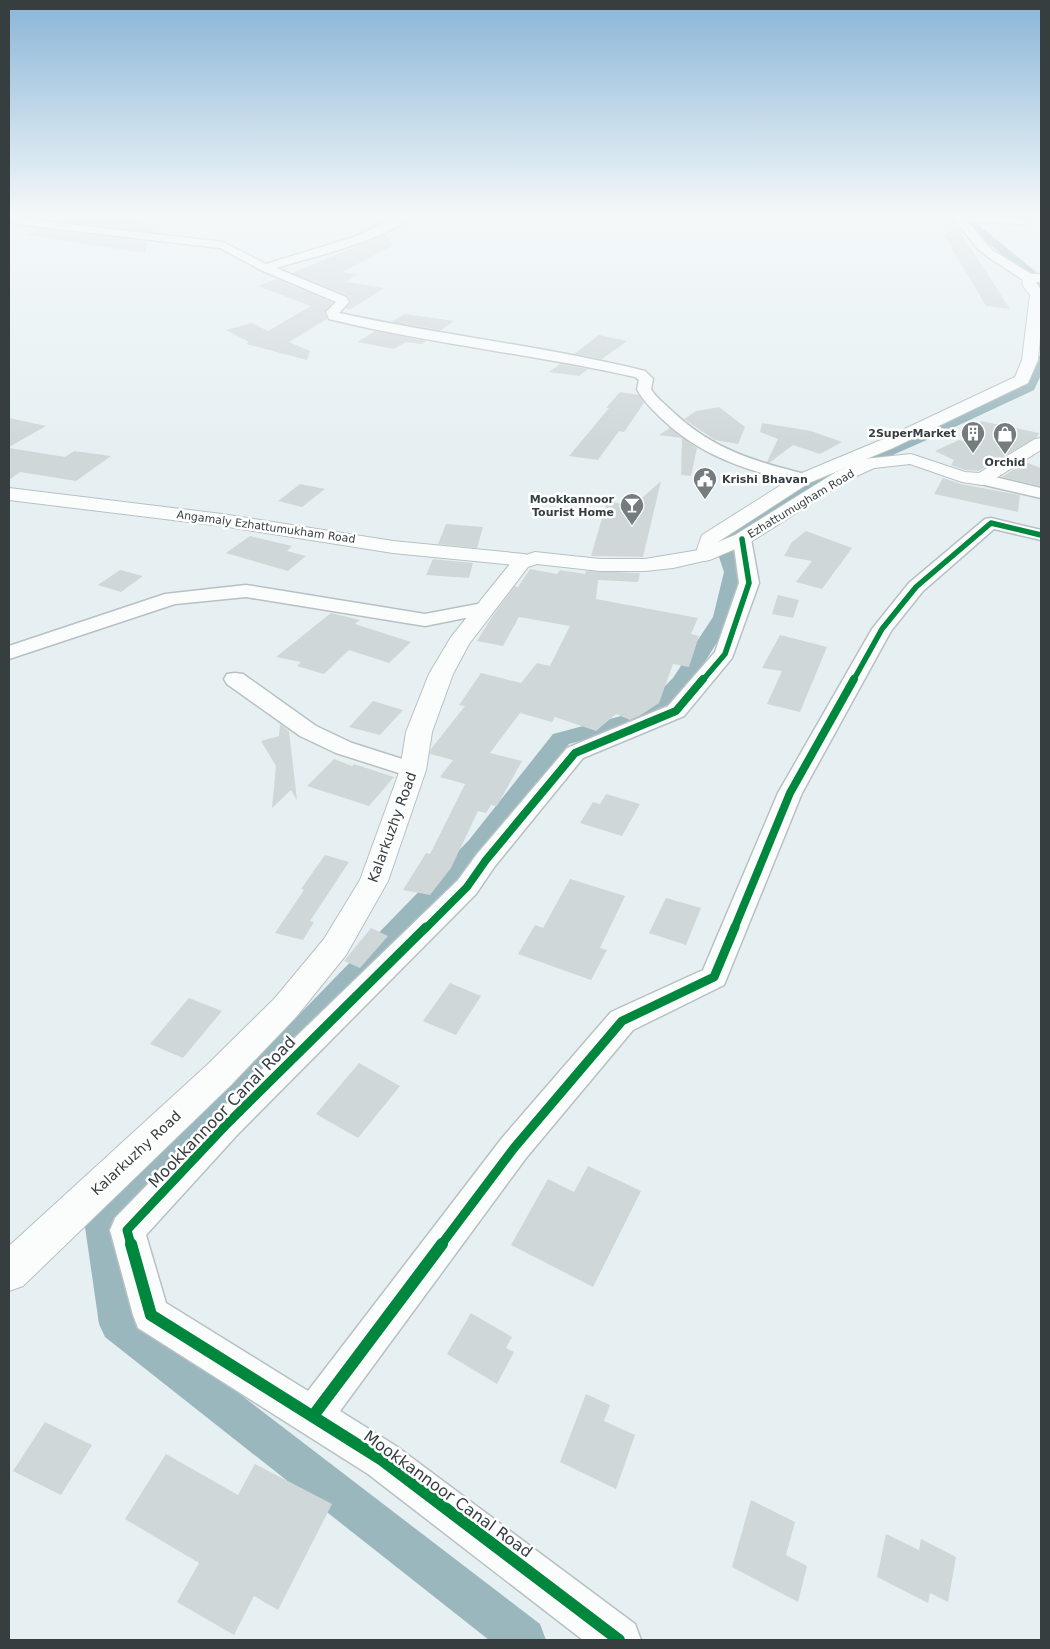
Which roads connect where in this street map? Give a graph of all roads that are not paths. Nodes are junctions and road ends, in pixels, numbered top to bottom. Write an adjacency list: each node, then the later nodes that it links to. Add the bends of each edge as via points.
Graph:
1 (320, 291): 4 (street, via 342,300 332,312 334,316 589,361 640,374 646,379 646,392 678,427 710,448 731,459)
2 (1034, 291): 4 (street, via 1037,294 1030,360 1022,380 887,444)
3 (1041, 443): 5 (street)
4 (803, 479): 9 (street, via 708,539)
5 (982, 479): 6 (street); 9 (street, Ezhattumugham Road, via 962,477 911,458 870,463 842,476)
6 (1041, 493)
7 (9, 494): 10 (street, Angamaly Ezhattumukham Road, via 222,520 393,547)
8 (1041, 535): 16 (street, via 991,523 916,587 882,629 790,793 714,977 622,1022 514,1148)
9 (724, 548): 10 (street, via 673,562 645,565); 16 (street, Mookkannoor Canal Road, via 749,583 725,654 676,711 575,753 467,887 227,1124 127,1230 151,1315)
10 (524, 560): 11 (street, Kalarkuzhy Road)
11 (483, 609): 12 (street, via 425,620 246,591 172,598); 14 (street, Kalarkuzhy Road, via 441,674 419,732)
12 (9, 653)
13 (235, 679): 14 (street, via 316,735)
14 (413, 770): 15 (street, Kalarkuzhy Road, via 374,881 335,947 286,1007 219,1074)
15 (9, 1272)
16 (313, 1416): 17 (street, Mookkannoor Canal Road, via 382,1460)
17 (619, 1640)

